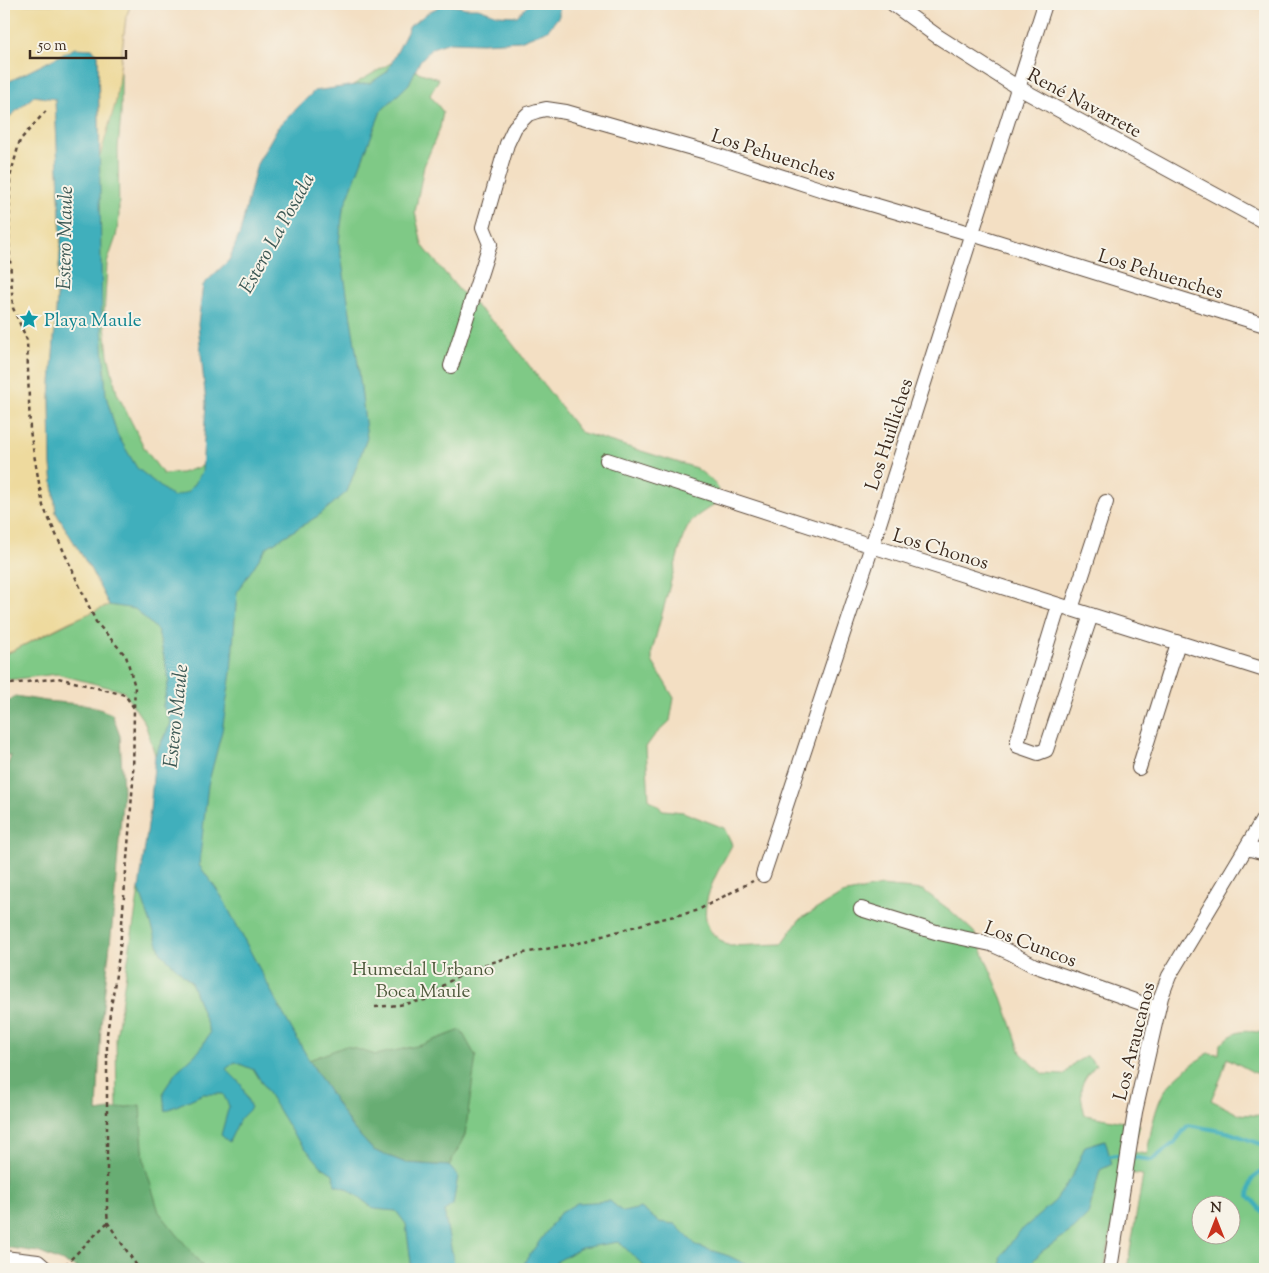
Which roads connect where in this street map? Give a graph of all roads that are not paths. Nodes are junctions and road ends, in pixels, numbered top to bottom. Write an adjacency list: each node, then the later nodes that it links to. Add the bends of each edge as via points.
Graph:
1 (893, 4): 3 (street, René Navarrete, via 952,47)
2 (1045, 4): 3 (street, Los Huilliches)
3 (1017, 87): 4 (street, René Navarrete); 5 (street, Los Huilliches)
4 (1265, 222)
5 (972, 234): 6 (street, Los Pehuenches); 7 (street, Los Pehuenches, via 566,112 537,111 521,121 507,144 483,227 490,244); 10 (street, Los Huilliches)
6 (1265, 325)
7 (450, 366)
8 (607, 460): 10 (street, Los Chonos)
9 (1106, 502): 11 (street)
10 (872, 546): 11 (street, Los Chonos); 19 (street, Los Huilliches)
11 (1065, 607): 12 (street, Los Chonos); 12 (street, via 1018,739 1018,746 1038,753 1046,750)
12 (1091, 615): 13 (street, Los Chonos)
13 (1178, 643): 14 (street, Los Chonos); 15 (street)
14 (1265, 670)
15 (1139, 768)
16 (1265, 816): 17 (street, Los Araucanos)
17 (1246, 848): 18 (street); 21 (street, Los Araucanos, via 1169,976)
18 (1265, 853)
19 (763, 876)
20 (861, 909): 21 (street, Los Cuncos, via 939,933 992,944 1033,965)
21 (1158, 1009): 24 (street, Los Araucanos, via 1134,1112)
22 (4, 1258): 23 (street)
23 (42, 1266)
24 (1110, 1269)

